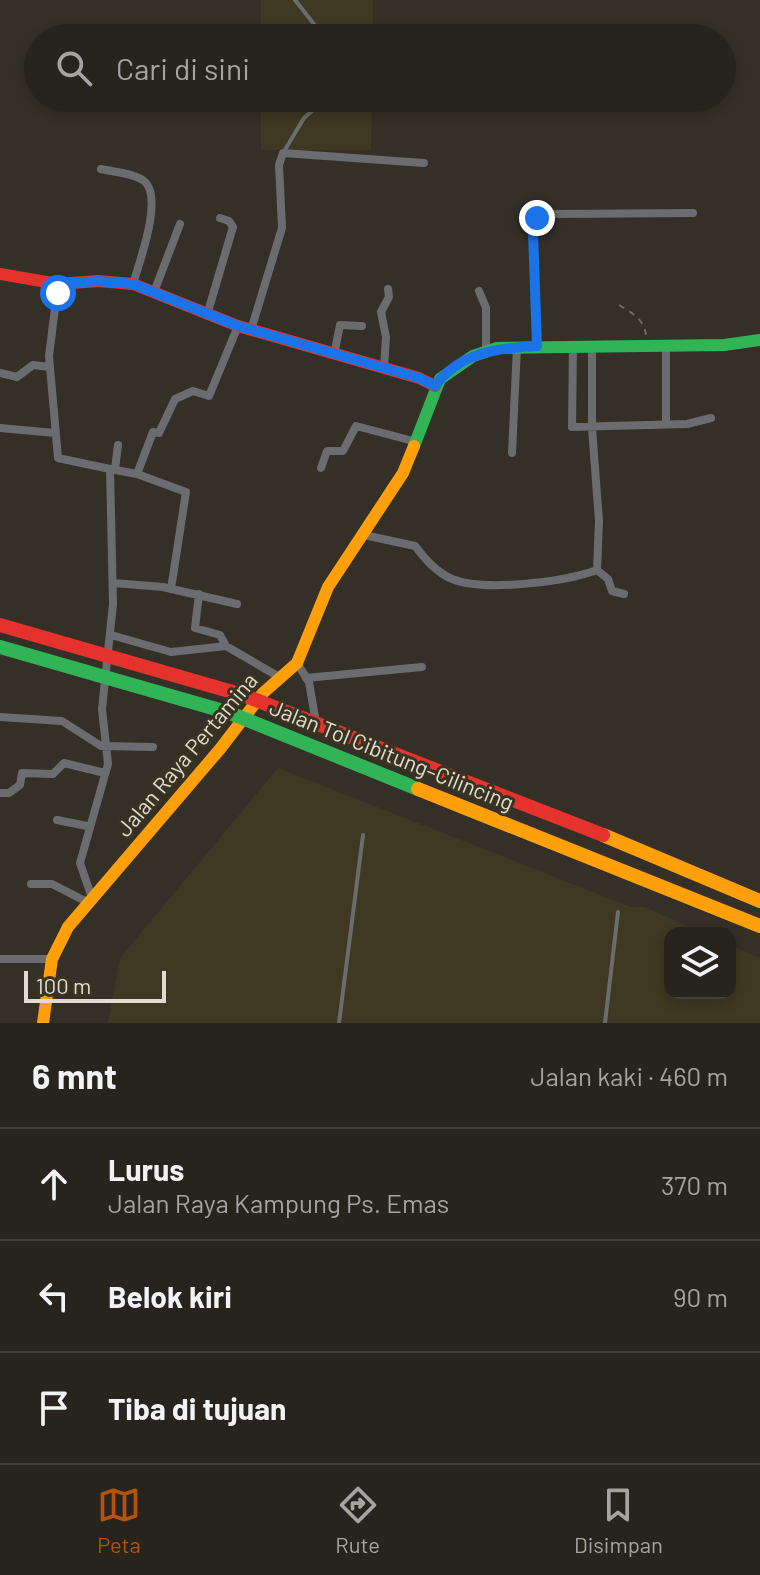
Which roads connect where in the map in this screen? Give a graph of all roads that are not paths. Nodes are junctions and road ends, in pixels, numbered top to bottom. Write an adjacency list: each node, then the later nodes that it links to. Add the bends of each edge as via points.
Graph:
1 (295, 0): 2 (lane)
2 (314, 24)
3 (311, 112): 4 (lane)
4 (283, 153): 5 (street); 18 (street, via 282,228)
5 (424, 163)
6 (101, 169): 12 (street, via 144,180 150,191 151,220)
7 (693, 213): 21 (street, via 537,218)
8 (220, 218): 16 (street, via 233,227)
9 (180, 224): 15 (street)
10 (0, 274): 11 (main road)
11 (58, 284): 12 (main road); 27 (street, via 49,335)
12 (133, 284): 15 (main road)
13 (388, 289): 28 (street, via 381,312)
14 (479, 291): 25 (street, via 485,300)
15 (154, 292): 16 (main road)
16 (207, 315): 18 (main road)
17 (362, 326): 26 (street, via 340,325)
18 (244, 328): 26 (main road); 41 (street, via 209,396 193,391 175,399 159,433 153,432)
19 (760, 340): 20 (main road)
20 (666, 345): 23 (main road); 32 (street)
21 (537, 346): 22 (main road); 24 (main road)
22 (573, 346): 23 (main road); 34 (street, via 571,425)
23 (592, 346): 34 (street)
24 (517, 347): 25 (main road); 38 (street)
25 (486, 350): 30 (main road)
26 (334, 356): 28 (main road)
27 (50, 367): 29 (street, via 33,365 17,377); 35 (street)
28 (384, 368): 30 (main road)
29 (0, 373)
30 (435, 386): 36 (main road, Jalan Raya Pertamina)
31 (711, 418): 32 (street)
32 (666, 422): 34 (street)
33 (0, 428): 35 (street)
34 (592, 428): 43 (street)
35 (55, 433): 40 (street, via 62,461)
36 (417, 442): 39 (street, via 356,426 343,451 327,451); 42 (main road, Jalan Raya Pertamina)
37 (118, 445): 40 (street)
38 (512, 453)
39 (321, 468)
40 (113, 469): 41 (street); 44 (street)
41 (137, 474): 45 (street, via 186,492)
42 (364, 535): 43 (street, via 415,546 447,577 467,583 506,584); 53 (main road, Jalan Raya Pertamina, via 328,587)
43 (597, 570): 47 (street, via 612,591)
44 (113, 583): 45 (street); 50 (street)
45 (171, 589): 46 (street)
46 (199, 594): 48 (street); 51 (street, via 195,628 220,635)
47 (624, 594)
48 (237, 604)
49 (0, 625): 68 (main road, Jalan Tol Cibitung–Cilincing, bridge, via 243,695)
50 (111, 635): 51 (street, via 171,652); 59 (street, via 102,709)
51 (226, 646): 55 (street)
52 (0, 647): 70 (main road, Jalan Tol Cibitung–Cilincing, bridge, via 230,713)
53 (297, 663): 55 (main road, Jalan Raya Pertamina); 56 (street)
54 (422, 667): 56 (street)
55 (281, 678): 67 (main road, Jalan Raya Pertamina)
56 (306, 678): 58 (street)
57 (0, 717): 59 (street, via 62,721)
58 (315, 717)
59 (107, 747): 60 (street); 61 (street)
60 (153, 747)
61 (105, 773): 62 (street, via 64,763 53,774 22,773 20,785); 64 (street)
62 (0, 793)
63 (57, 820): 64 (street)
64 (87, 826): 67 (street, via 80,863)
65 (363, 835): 74 (lane)
66 (31, 884): 67 (street, via 52,884)
67 (91, 900): 72 (main road, Jalan Raya Pertamina, via 68,927)
68 (760, 901)
69 (618, 912): 75 (lane)
70 (760, 926)
71 (0, 959): 72 (street)
72 (52, 959): 73 (main road, Jalan Raya Pertamina)
73 (43, 1023)
74 (339, 1023)
75 (605, 1023)

